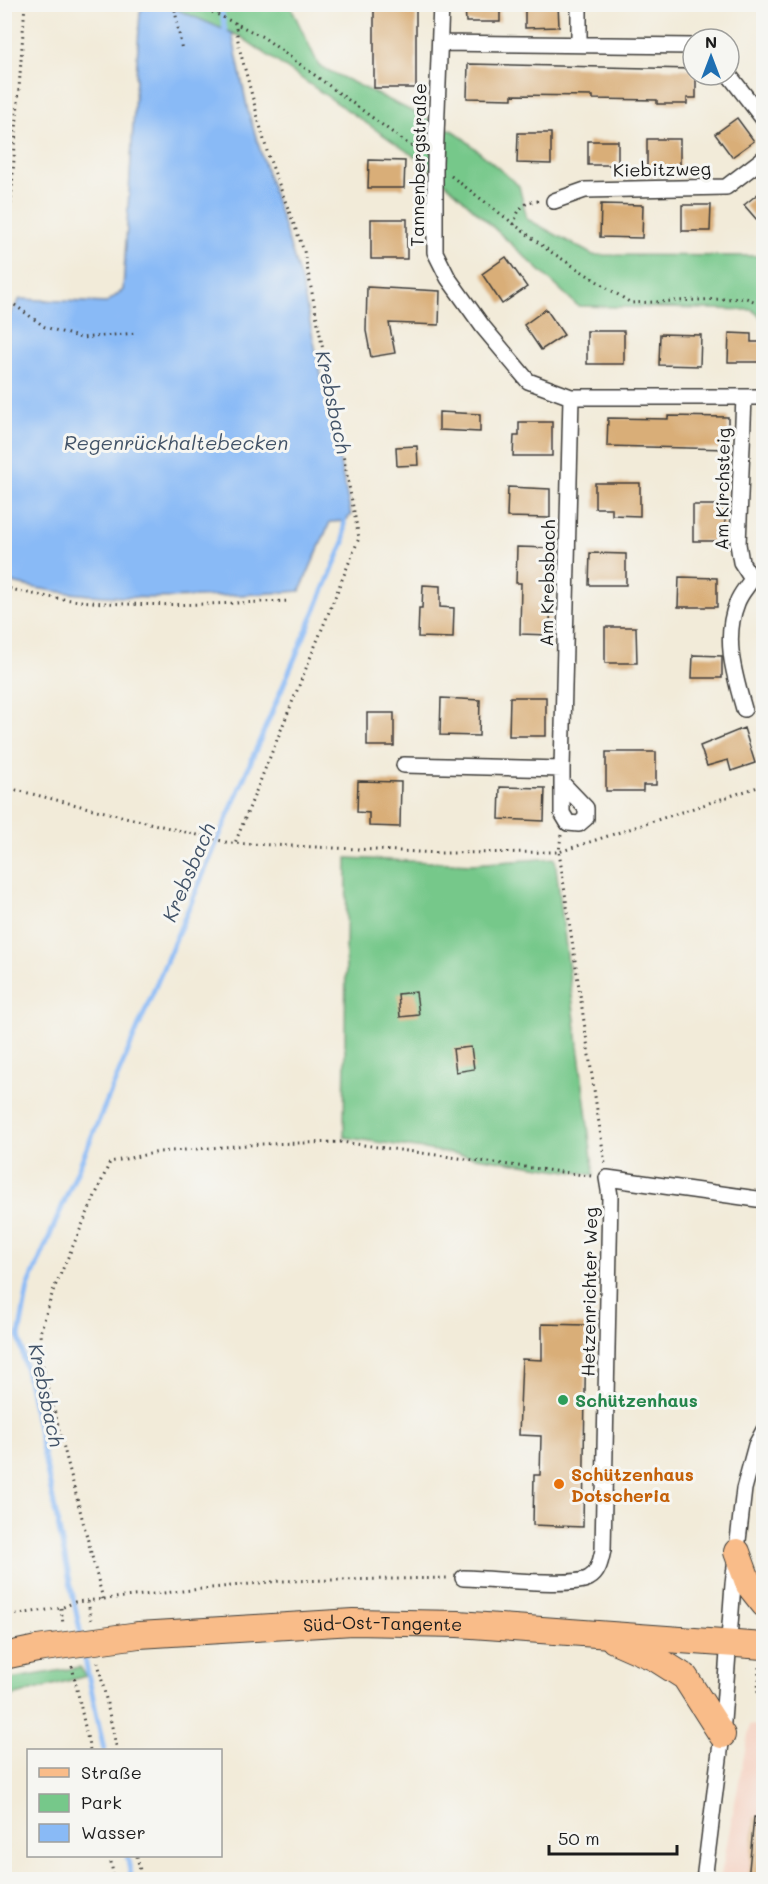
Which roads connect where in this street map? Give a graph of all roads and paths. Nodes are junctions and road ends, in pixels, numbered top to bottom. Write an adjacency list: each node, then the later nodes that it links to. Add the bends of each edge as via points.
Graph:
1 (25, 4): 17 (path)
2 (174, 4): 10 (path)
3 (196, 4): 6 (path)
4 (441, 4): 7 (street, Tannenbergstraße)
5 (579, 4): 8 (street)
6 (235, 21): 14 (path, via 263,37); 30 (path, via 238,47 268,156 304,251 359,538)
7 (440, 43): 8 (street); 14 (street, Tannenbergstraße)
8 (579, 44): 9 (street)
9 (681, 46)
10 (182, 51)
11 (738, 87): 12 (street)
12 (764, 120)
13 (764, 158): 15 (street, Kiebitzweg, via 726,187 585,190)
14 (435, 163): 16 (path); 20 (street, Tannenbergstraße, via 435,252 448,278 528,381)
15 (554, 201): 16 (path, via 529,201 517,211)
16 (514, 225): 18 (path, via 631,303 746,298)
17 (5, 299): 19 (path, via 45,327 81,339)
18 (764, 305)
19 (136, 333)
20 (571, 397): 21 (street, Tannenbergstraße); 27 (street, Am Krebsbach, via 562,776)
21 (744, 397): 22 (street, Tannenbergstraße); 23 (street, Am Kirchsteig, via 738,544 741,562)
22 (764, 397)
23 (758, 583): 26 (street, Am Kirchsteig, via 737,602 730,642)
24 (4, 587): 25 (path, via 41,598 136,603)
25 (290, 601)
26 (744, 709)
27 (404, 765)
28 (764, 784): 31 (path)
29 (4, 787): 30 (path)
30 (235, 843): 31 (path, via 440,853)
31 (559, 852): 32 (path)
32 (607, 1178): 33 (street); 36 (street, Hetzenrichter Weg, via 610,1196 603,1550 598,1570 589,1579 571,1582); 37 (path, via 342,1142 261,1143 110,1162 53,1290 40,1333 42,1363)
33 (764, 1200)
34 (764, 1430): 35 (street, via 744,1489)
35 (736, 1552): 39 (main road, via 749,1585); 45 (street)
36 (463, 1578): 37 (path, via 280,1581)
37 (102, 1599): 38 (path)
38 (88, 1601): 40 (path); 42 (path)
39 (764, 1604)
40 (61, 1608): 41 (path); 43 (path)
41 (4, 1616)
42 (92, 1626)
43 (64, 1627)
44 (597, 1632): 45 (main road, Süd-Ost-Tangente); 48 (main road, Süd-Ost-Tangente, bridge, via 353,1622 140,1635); 50 (main road, via 655,1658 685,1677)
45 (729, 1642): 46 (main road, Süd-Ost-Tangente); 50 (street)
46 (764, 1646)
47 (97, 1654): 52 (path)
48 (4, 1656)
49 (69, 1656): 51 (path)
50 (722, 1735): 57 (street)
51 (90, 1749)
52 (117, 1749)
53 (110, 1857): 55 (path)
54 (137, 1857): 56 (path)
55 (114, 1880)
56 (142, 1880)
57 (704, 1880)

